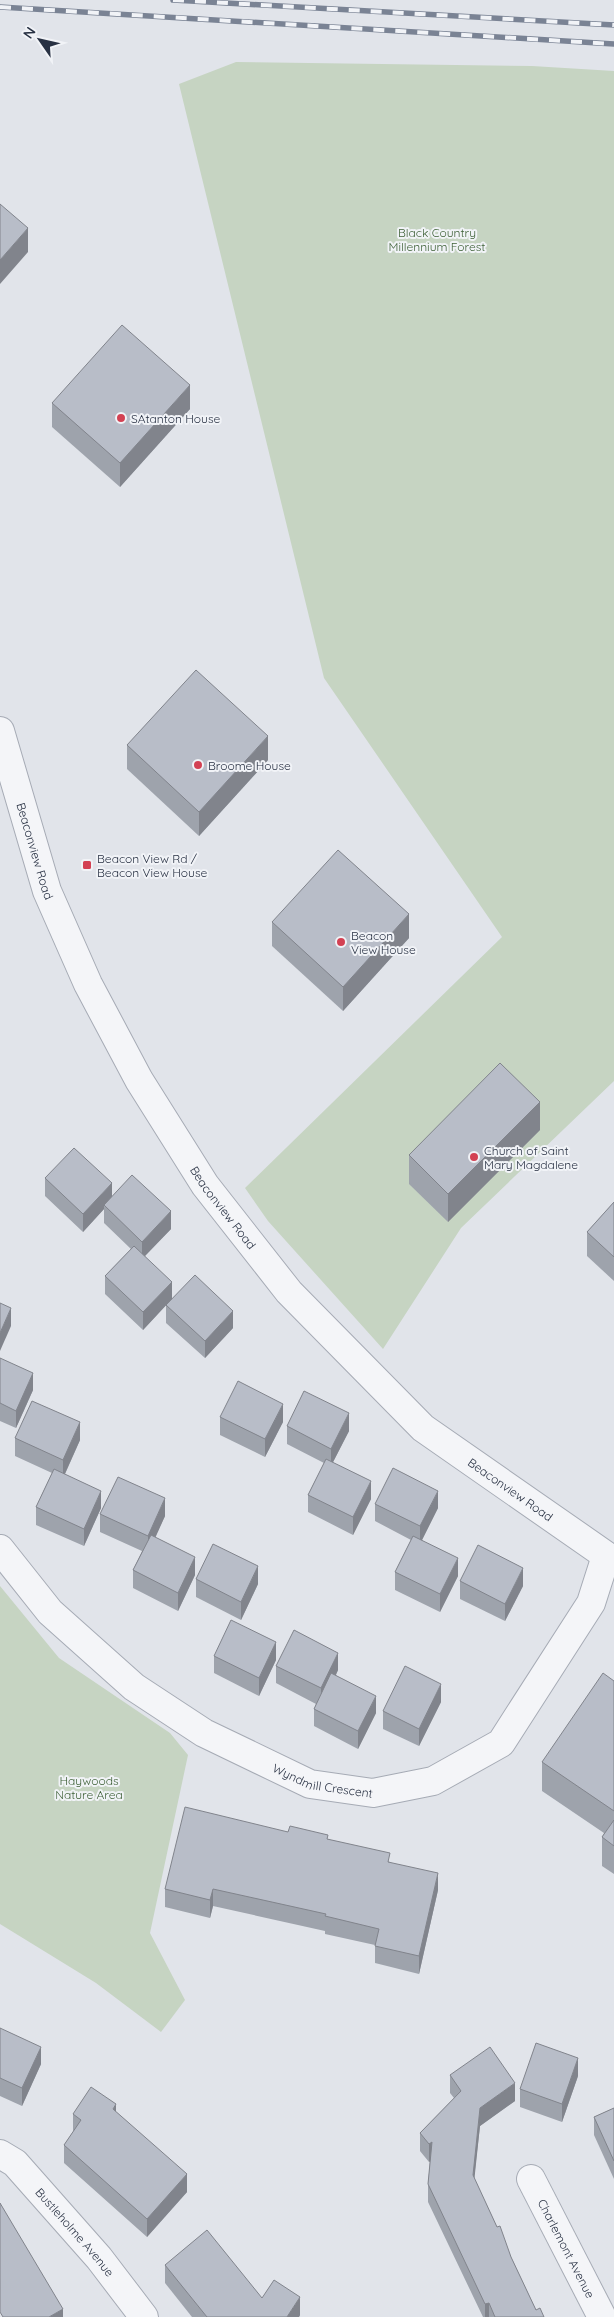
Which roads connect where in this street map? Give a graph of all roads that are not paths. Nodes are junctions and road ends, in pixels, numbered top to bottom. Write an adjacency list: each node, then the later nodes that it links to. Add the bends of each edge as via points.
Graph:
1 (0, 731): 3 (street, Beaconview Road, via 47,891 88,984 139,1080 205,1185 289,1292 423,1428)
2 (0, 1549): 3 (street, Wyndmill Crescent, via 50,1612 134,1687 204,1733 310,1784 373,1792 432,1782 501,1743 591,1603)
3 (610, 1559)
4 (0, 2154): 6 (street, Bustleholme Avenue, via 15,2163 100,2258)
5 (531, 2179): 7 (street, Charlemont Avenue)
6 (144, 2317)
7 (602, 2317)

